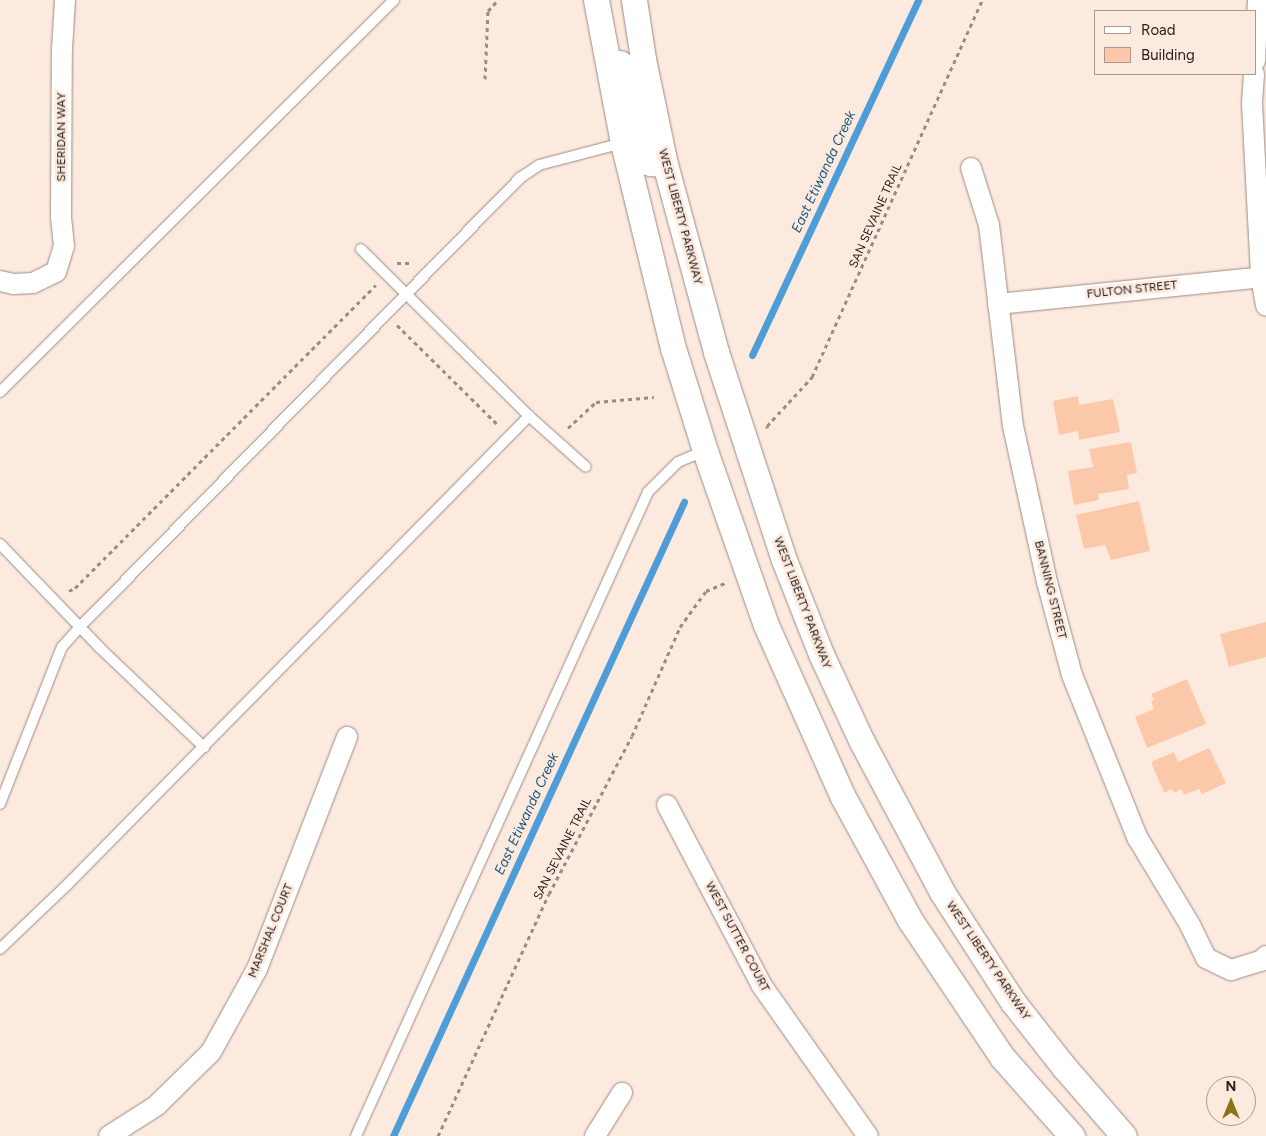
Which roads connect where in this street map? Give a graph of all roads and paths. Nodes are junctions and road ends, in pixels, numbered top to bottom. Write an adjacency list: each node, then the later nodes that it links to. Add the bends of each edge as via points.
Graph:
1 (65, 0): 19 (street, SHERIDAN WAY, via 61,216 64,246 56,272 33,283)
2 (394, 0): 23 (lane)
3 (498, 0): 11 (path, via 488,11)
4 (596, 0): 9 (street)
5 (634, 0): 13 (street, WEST LIBERTY PARKWAY)
6 (982, 0): 25 (path, SAN SEVAINE TRAIL, via 812,377)
7 (1258, 0): 8 (street)
8 (1256, 41)
9 (604, 47): 12 (street); 13 (street, via 625,67 644,156 650,163)
10 (1254, 75): 18 (street, via 1252,103)
11 (485, 79)
12 (623, 143): 20 (lane, via 539,165 520,178); 26 (street, via 673,348)
13 (665, 164): 45 (street, WEST LIBERTY PARKWAY, via 716,352 784,560 821,654 862,742 942,892 1013,1002)
14 (971, 168): 21 (street, BANNING STREET, via 989,225)
15 (361, 249): 17 (lane)
16 (420, 258): 17 (path, via 413,264 398,262)
17 (386, 275): 20 (lane); 30 (path, via 75,588)
18 (1263, 277): 21 (street, FULTON STREET); 22 (street)
19 (0, 281)
20 (406, 293): 24 (lane); 31 (lane)
21 (998, 304): 37 (street, BANNING STREET, via 1014,426 1047,582 1072,675 1137,837 1206,958 1231,970 1261,961)
22 (1266, 306)
23 (0, 392)
24 (529, 416): 27 (lane); 33 (lane)
25 (766, 426)
26 (705, 451): 40 (lane, via 678,462 648,492); 44 (street, via 766,625 815,737 874,856 910,920 1002,1058)
27 (586, 467)
28 (0, 544): 30 (lane)
29 (721, 585): 41 (path, SAN SEVAINE TRAIL, via 706,591 680,627 632,736 549,894)
30 (52, 598): 31 (lane)
31 (80, 627): 33 (lane); 34 (lane, via 62,647)
32 (347, 737): 39 (street, MARSHAL COURT, via 257,969 211,1052 156,1106)
33 (204, 747): 36 (lane)
34 (0, 804)
35 (667, 805): 43 (street, WEST SUTTER COURT, via 762,986)
36 (0, 949)
37 (1266, 956)
38 (622, 1093): 42 (street)
39 (109, 1136)
40 (356, 1136)
41 (438, 1136)
42 (595, 1136)
43 (868, 1136)
44 (1072, 1136)
45 (1124, 1136)

